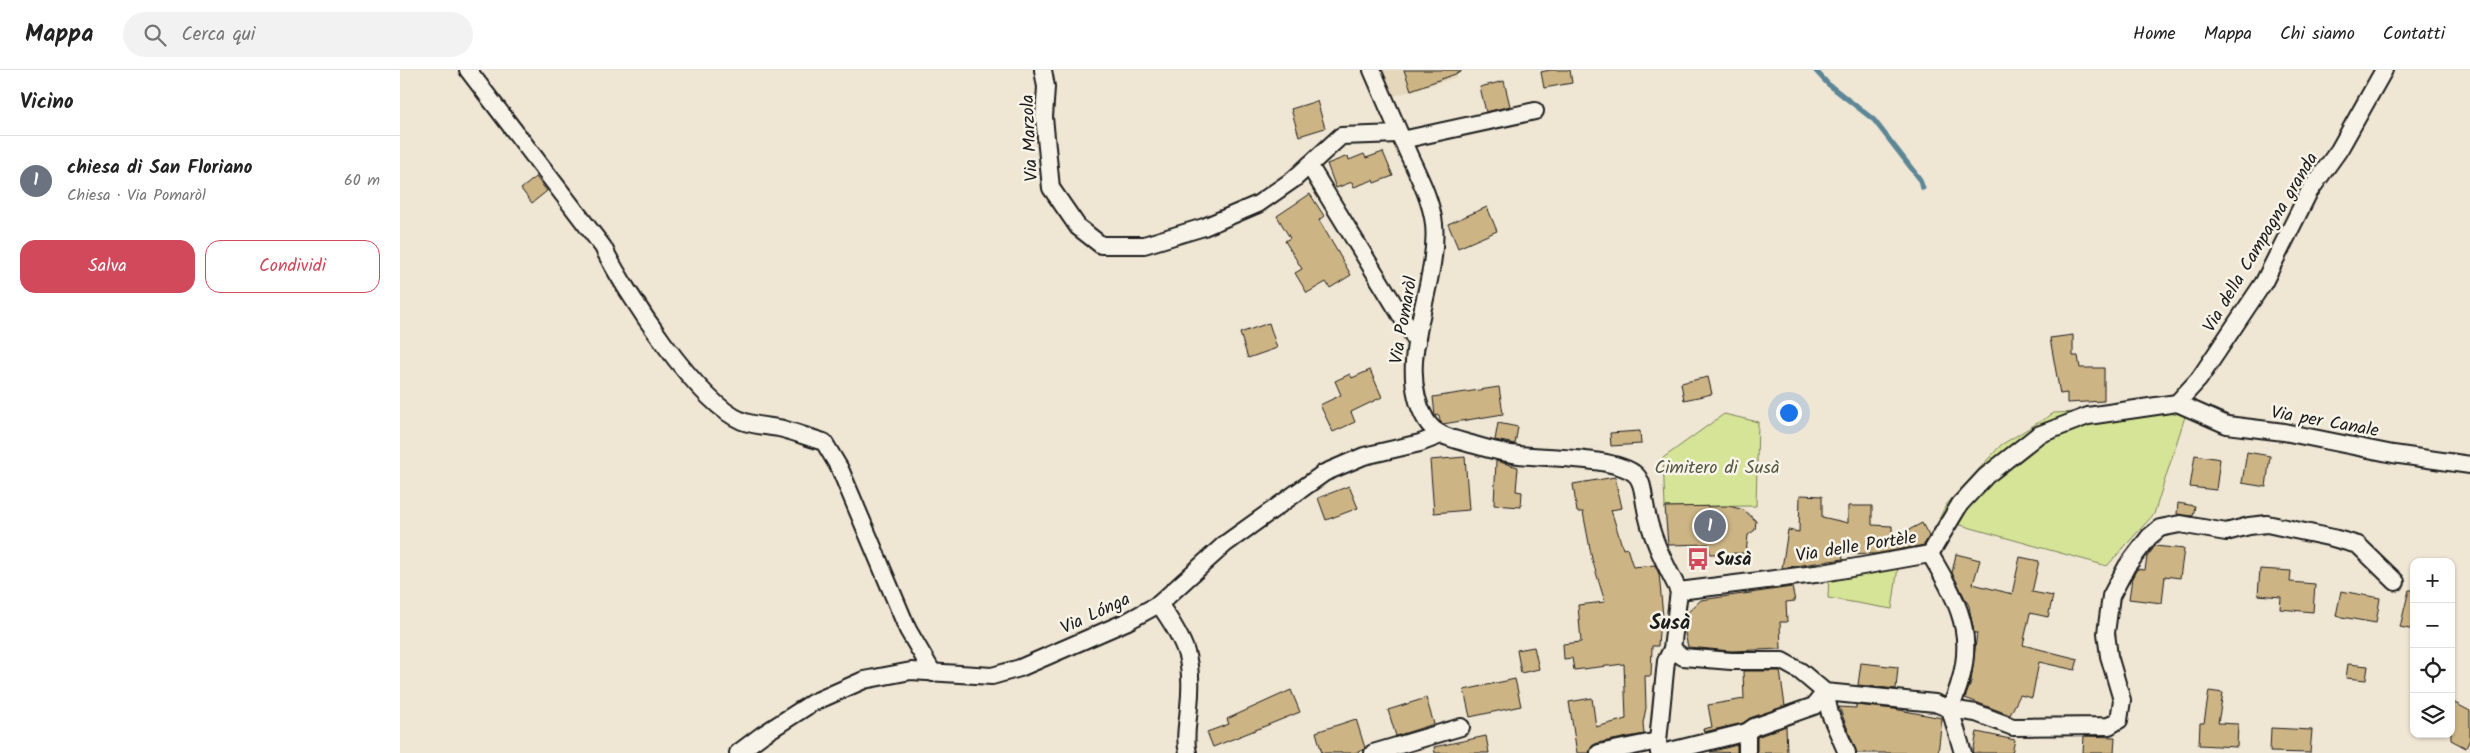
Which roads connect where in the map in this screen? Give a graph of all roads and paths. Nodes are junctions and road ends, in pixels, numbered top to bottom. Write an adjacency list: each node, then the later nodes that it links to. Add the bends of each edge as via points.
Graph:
1 (468, 70): 17 (street, via 603,247 614,269 668,349 720,408 743,422 824,442 840,469 908,630)
2 (1044, 70): 7 (street, Via Marzola, via 1044,117 1051,188 1078,227 1101,245 1144,245 1204,227 1258,204)
3 (1372, 70): 6 (street, Via Pomaròl)
4 (2384, 70): 9 (street, Via della Campagna granda, via 2339,150 2309,192 2264,282 2199,379)
5 (1535, 111): 6 (street)
6 (1401, 137): 7 (street, via 1342,136); 8 (street, Via Pomaròl, via 1434,223 1432,273)
7 (1309, 165): 8 (street)
8 (1417, 342): 10 (street, Via Pomaròl, via 1413,363 1416,390 1426,420)
9 (2177, 403): 11 (street, Via per Canale, via 2227,425); 12 (street, Via delle Portèle, via 2088,416 2038,435 1986,476 1960,504)
10 (1441, 435): 14 (street, via 1517,455 1599,461 1628,470 1642,487 1648,524); 15 (street, Via Lónga, via 1364,456 1324,474 1225,544)
11 (2470, 465)
12 (1930, 554): 14 (street, Via delle Portèle); 19 (street, via 1953,591 1965,633 1966,652)
13 (2396, 582): 19 (street, via 2358,545 2333,538 2267,524 2226,532 2180,524 2160,528 2127,566 2112,596 2106,633 2122,700 2119,720 2109,726 2013,727 1976,713)
14 (1679, 591): 16 (street)
15 (1158, 604): 17 (street, Via Lónga, via 1128,621 1020,668 992,676); 24 (street, via 1177,629 1190,658)
16 (1672, 649): 18 (street, via 1683,657 1782,661); 22 (street, via 1666,660)
17 (932, 672): 23 (street, Via Lónga, via 911,671 856,684 812,703)
18 (1825, 692): 19 (street, via 1935,704); 21 (street, via 1814,706); 28 (street, via 1830,714)
19 (1950, 709): 29 (street)
20 (1461, 727): 25 (street)
21 (1747, 732): 22 (street); 27 (street)
22 (1660, 749): 26 (street)
23 (738, 753)
24 (1188, 753)
25 (1373, 753)
26 (1599, 753)
27 (1747, 753)
28 (1847, 753)
29 (1963, 753)

